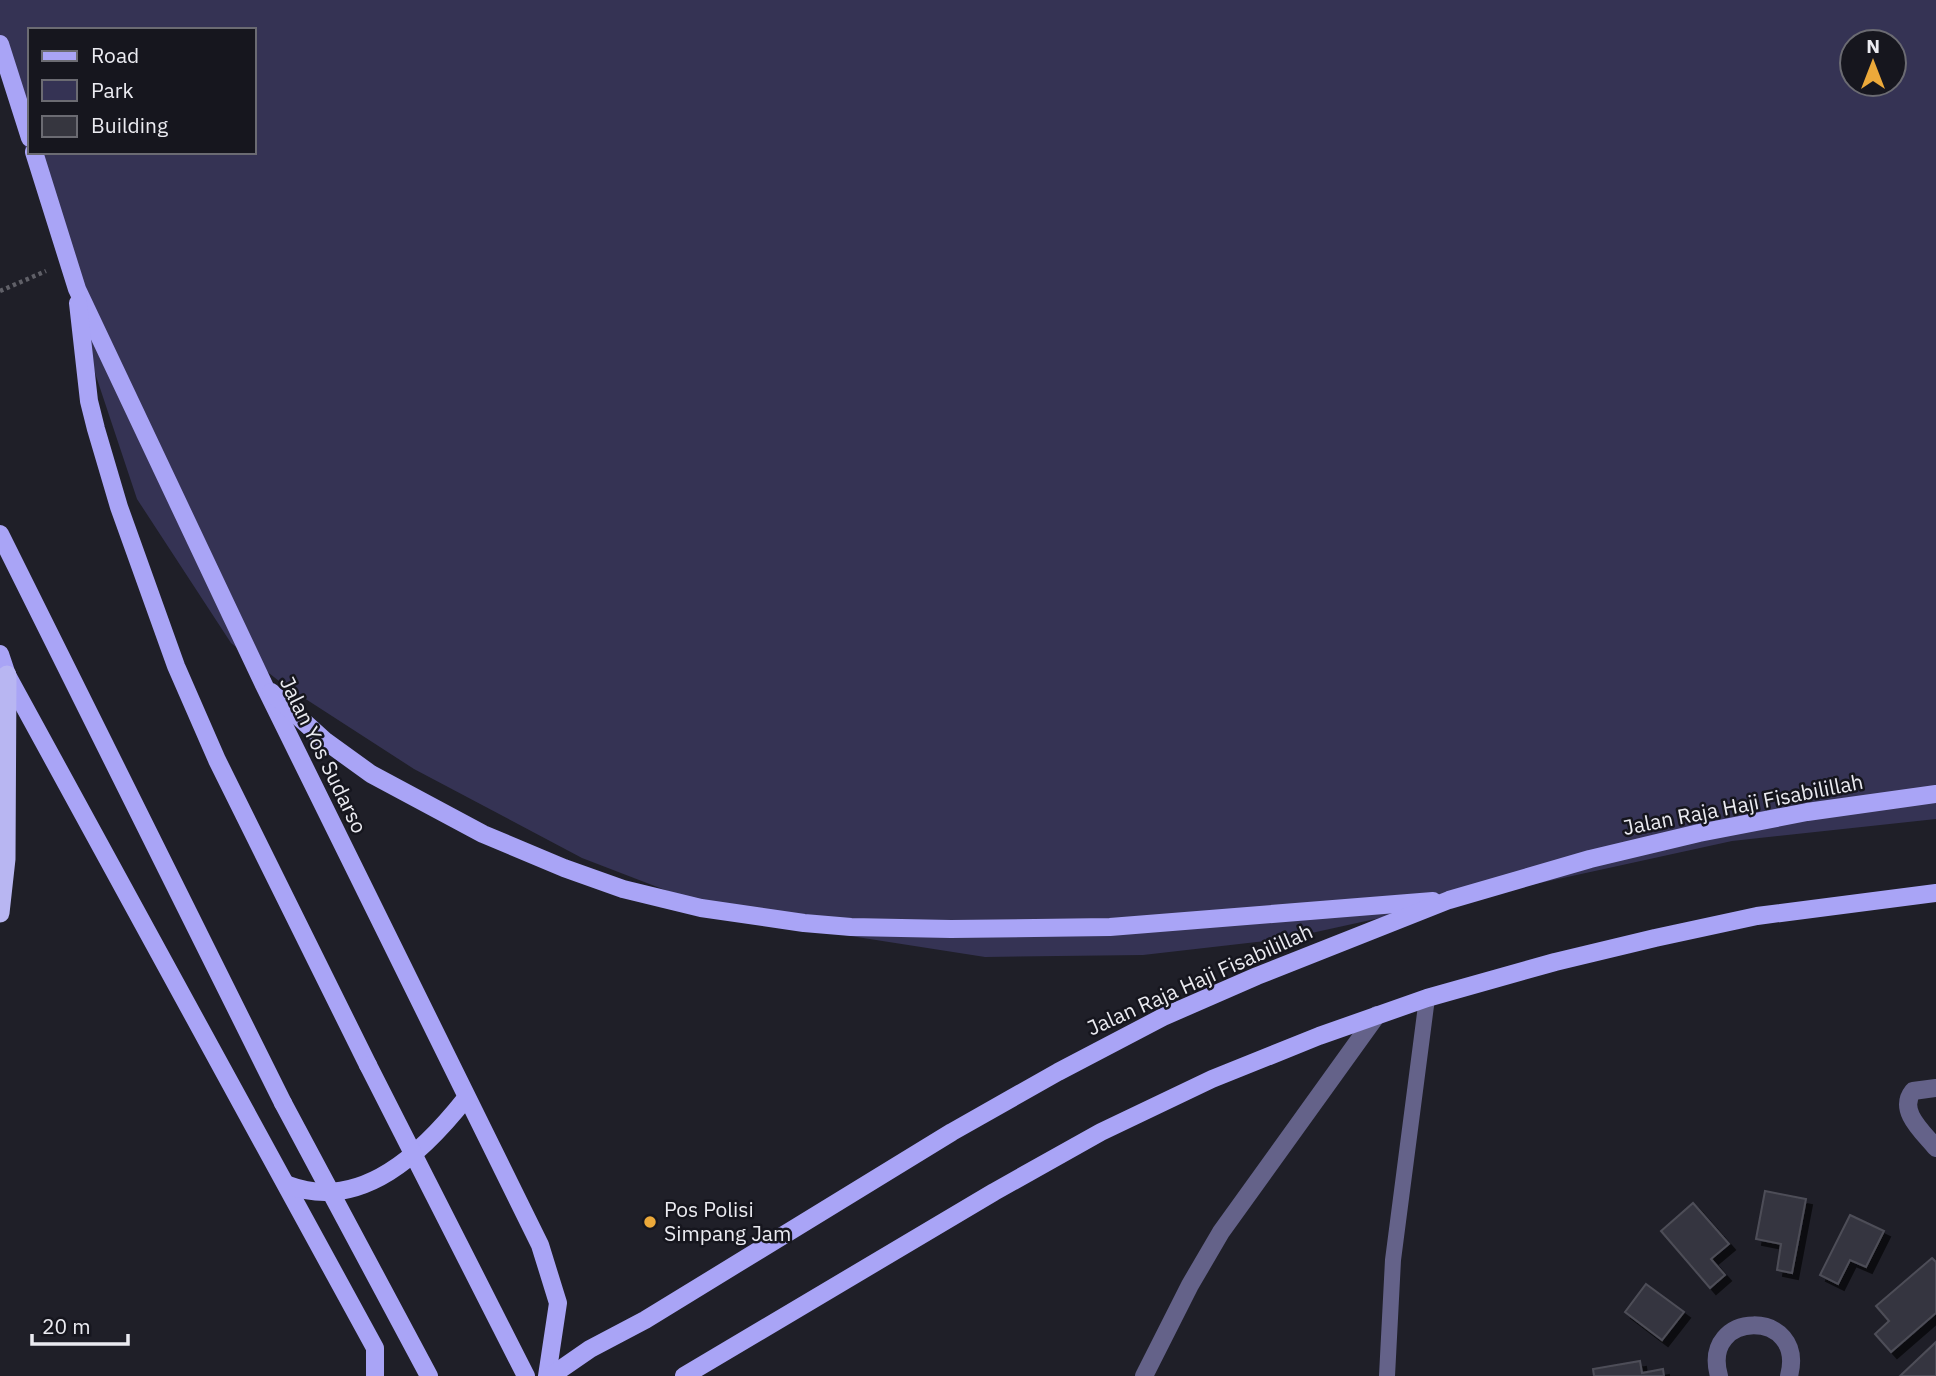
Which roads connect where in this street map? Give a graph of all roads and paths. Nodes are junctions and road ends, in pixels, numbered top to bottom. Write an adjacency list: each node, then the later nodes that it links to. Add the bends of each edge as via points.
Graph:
1 (0, 44): 2 (main road)
2 (28, 132)
3 (35, 154): 4 (main road, Jalan Yos Sudarso)
4 (69, 261): 5 (main road, Jalan Yos Sudarso); 6 (path)
5 (77, 289): 10 (main road, Jalan Yos Sudarso); 26 (main road, bridge, via 96,429 176,666 217,760)
6 (0, 291)
7 (0, 534): 25 (main road, bridge, via 283,1103)
8 (0, 654): 9 (main road)
9 (7, 675): 14 (highway, via 6,859); 20 (main road)
10 (264, 685): 13 (main road, via 324,740 372,774 483,834 564,869 701,908 851,927 1110,928); 18 (main road, Jalan Yos Sudarso)
11 (1936, 794): 13 (main road, Jalan Raja Haji Fisabilillah, via 1699,833)
12 (1936, 893): 15 (main road, via 1757,916 1555,962)
13 (1449, 900): 22 (main road, Jalan Raja Haji Fisabilillah, via 1163,1017 952,1132)
14 (0, 913)
15 (1427, 998): 16 (main road); 31 (lane, via 1393,1260)
16 (1377, 1015): 29 (main road, via 1212,1079 1101,1132); 30 (street, via 1221,1232)
17 (1936, 1088): 19 (street, via 1913,1091 1907,1108)
18 (466, 1098): 20 (main road, via 423,1148 375,1179 336,1192 315,1193); 27 (main road, Jalan Yos Sudarso, via 540,1245 558,1303)
19 (1936, 1149)
20 (288, 1185): 21 (main road)
21 (375, 1348): 23 (main road); 24 (main road)
22 (590, 1349): 27 (main road, Jalan Raja Haji Fisabilillah); 28 (main road)
23 (375, 1376)
24 (390, 1376)
25 (429, 1376)
26 (526, 1376)
27 (549, 1376)
28 (572, 1376)
29 (684, 1376)
30 (1144, 1376)
31 (1387, 1376)
32 (1718, 1376): 33 (street, via 1716,1354 1721,1343 1730,1333 1754,1324 1766,1326 1786,1342 1791,1354)
33 (1789, 1376)

